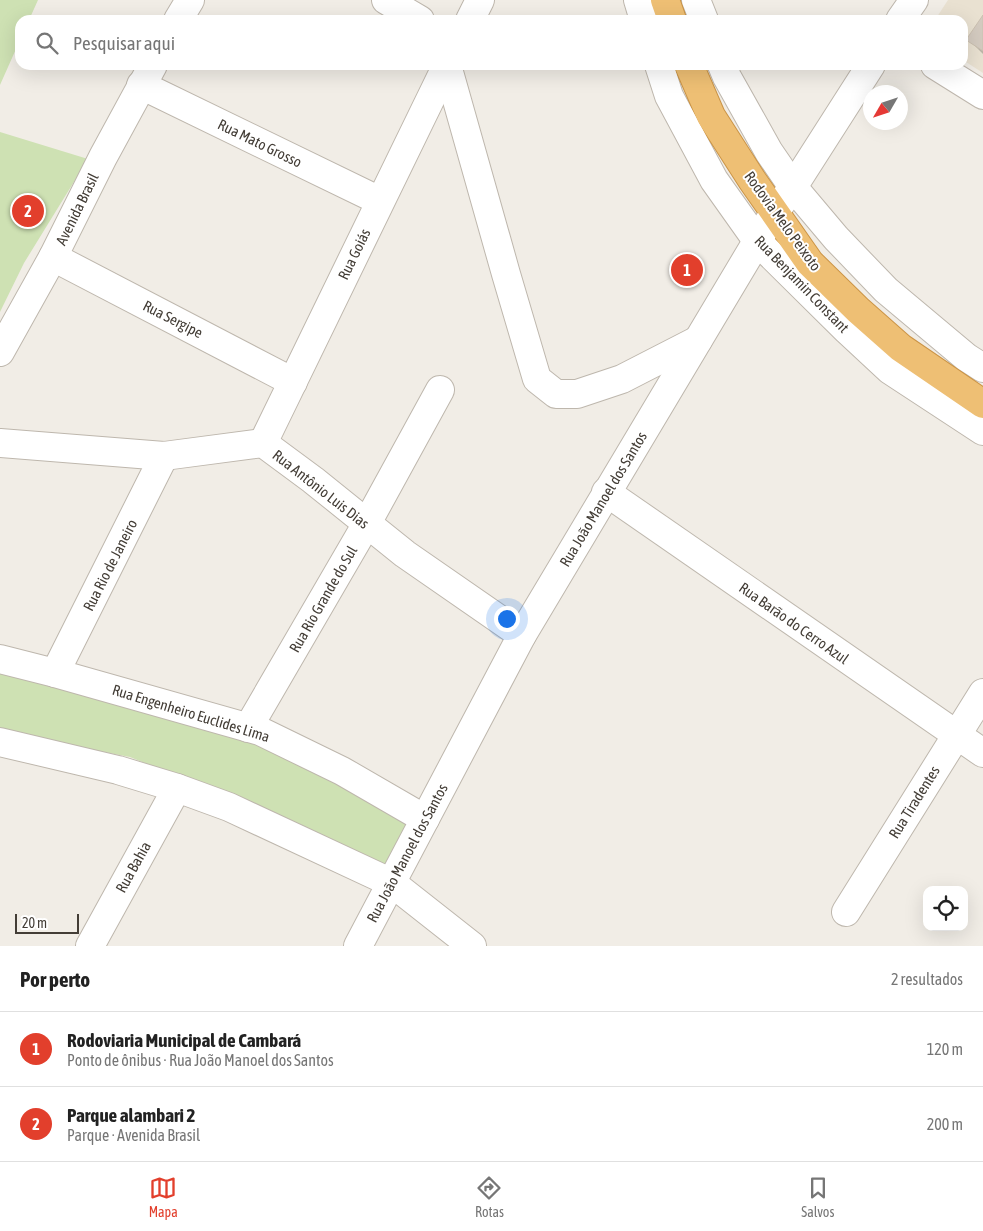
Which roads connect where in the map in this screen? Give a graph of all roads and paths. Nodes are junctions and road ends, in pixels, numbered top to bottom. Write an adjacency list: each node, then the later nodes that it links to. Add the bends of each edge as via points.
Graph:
1 (190, 0): 8 (street)
2 (386, 0): 9 (street)
3 (480, 0): 10 (street)
4 (638, 0): 11 (street)
5 (665, 0): 12 (highway)
6 (696, 0): 13 (street)
7 (914, 0): 14 (street)
8 (181, 15)
9 (412, 15)
10 (472, 15)
11 (642, 15)
12 (670, 15)
13 (702, 15)
14 (904, 15)
15 (445, 70): 25 (street, Rua Goiás)
16 (448, 70): 29 (street, via 537,379 556,394 577,394 622,380)
17 (661, 70): 27 (street, Rua Benjamin Constant, via 669,96 714,180)
18 (691, 70): 26 (highway, Rodovia Melo Peixoto, via 712,116)
19 (724, 70): 24 (street, via 769,152)
20 (868, 70): 24 (street, Rua João Manoel dos Santos)
21 (943, 70): 23 (street)
22 (147, 75): 25 (street, Rua Mato Grosso); 28 (street, Avenida Brasil)
23 (983, 95)
24 (794, 187): 26 (street, Rua João Manoel dos Santos); 31 (street, via 836,238 886,290)
25 (380, 202): 32 (street, Rua Goiás)
26 (774, 213): 27 (street, Rua João Manoel dos Santos); 34 (highway, Rodovia Melo Peixoto, via 810,263 858,310 901,348)
27 (758, 242): 29 (street, Rua João Manoel dos Santos); 35 (street, Rua Benjamin Constant, via 890,370)
28 (53, 257): 30 (street, Avenida Brasil); 32 (street, Rua Sergipe)
29 (698, 340): 39 (street, Rua João Manoel dos Santos)
30 (0, 352)
31 (983, 368)
32 (293, 382): 37 (street, Rua Goiás)
33 (440, 390): 40 (street, Rua Rio Grande do Sul)
34 (983, 404)
35 (983, 431)
36 (0, 443): 38 (street, Rua Antônio Luis Dias)
37 (263, 443): 38 (street, Rua Antônio Luis Dias); 40 (street, Rua Antônio Luis Dias)
38 (164, 456): 43 (street, Rua Rio de Janeiro)
39 (606, 492): 41 (street, Rua João Manoel dos Santos); 46 (street, Rua Barão do Cerro Azul)
40 (366, 524): 41 (street, Rua Antônio Luis Dias); 45 (street, Rua Rio Grande do Sul)
41 (522, 635): 50 (street, Rua João Manoel dos Santos)
42 (0, 659): 43 (street, Rua Engenheiro Euclides Lima)
43 (55, 673): 45 (street, Rua Engenheiro Euclides Lima)
44 (983, 693): 46 (street, Rua Tiradentes)
45 (248, 728): 50 (street, Rua Engenheiro Euclides Lima, via 342,771)
46 (956, 735): 48 (street, Rua Barão do Cerro Azul); 52 (street, Rua Tiradentes)
47 (0, 742): 49 (street, via 118,770)
48 (983, 753)
49 (177, 788): 51 (street, via 229,807); 53 (street, Rua Bahia)
50 (425, 819): 51 (street, Rua João Manoel dos Santos)
51 (392, 883): 54 (street, Rua João Manoel dos Santos); 55 (street)
52 (846, 912)
53 (90, 946)
54 (358, 946)
55 (472, 946)

